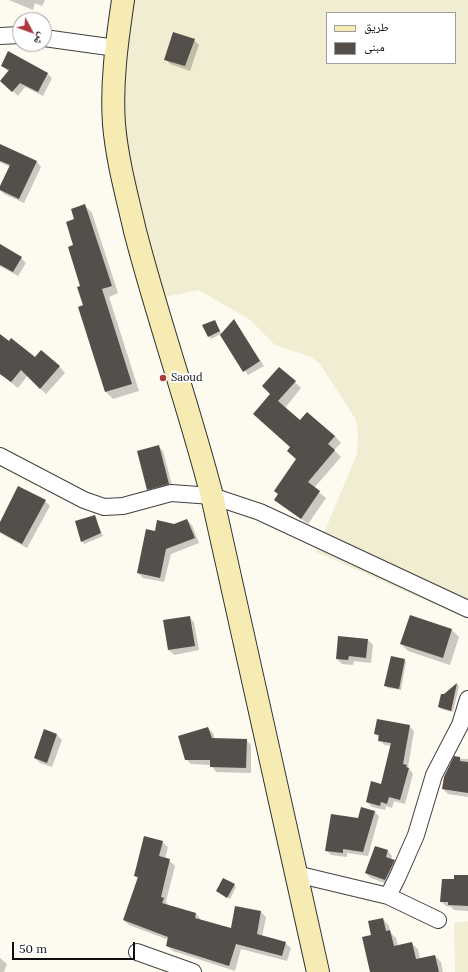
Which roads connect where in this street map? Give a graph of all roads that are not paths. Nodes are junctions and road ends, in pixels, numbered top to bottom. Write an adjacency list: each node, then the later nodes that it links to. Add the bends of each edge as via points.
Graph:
1 (123, 0): 5 (main road)
2 (12, 35): 3 (street)
3 (0, 36)
4 (52, 39): 5 (street)
5 (116, 48): 7 (main road, via 114,124 124,185 145,270)
6 (0, 456): 7 (street, via 84,500 104,507 123,506 171,493)
7 (212, 496): 8 (street, via 260,512); 10 (main road)
8 (468, 609)
9 (468, 699): 11 (street, via 460,725 434,775 416,835)
10 (296, 874): 11 (street); 15 (main road)
11 (388, 896): 12 (street)
12 (438, 920)
13 (137, 952): 14 (street)
14 (193, 972)
15 (318, 972)

